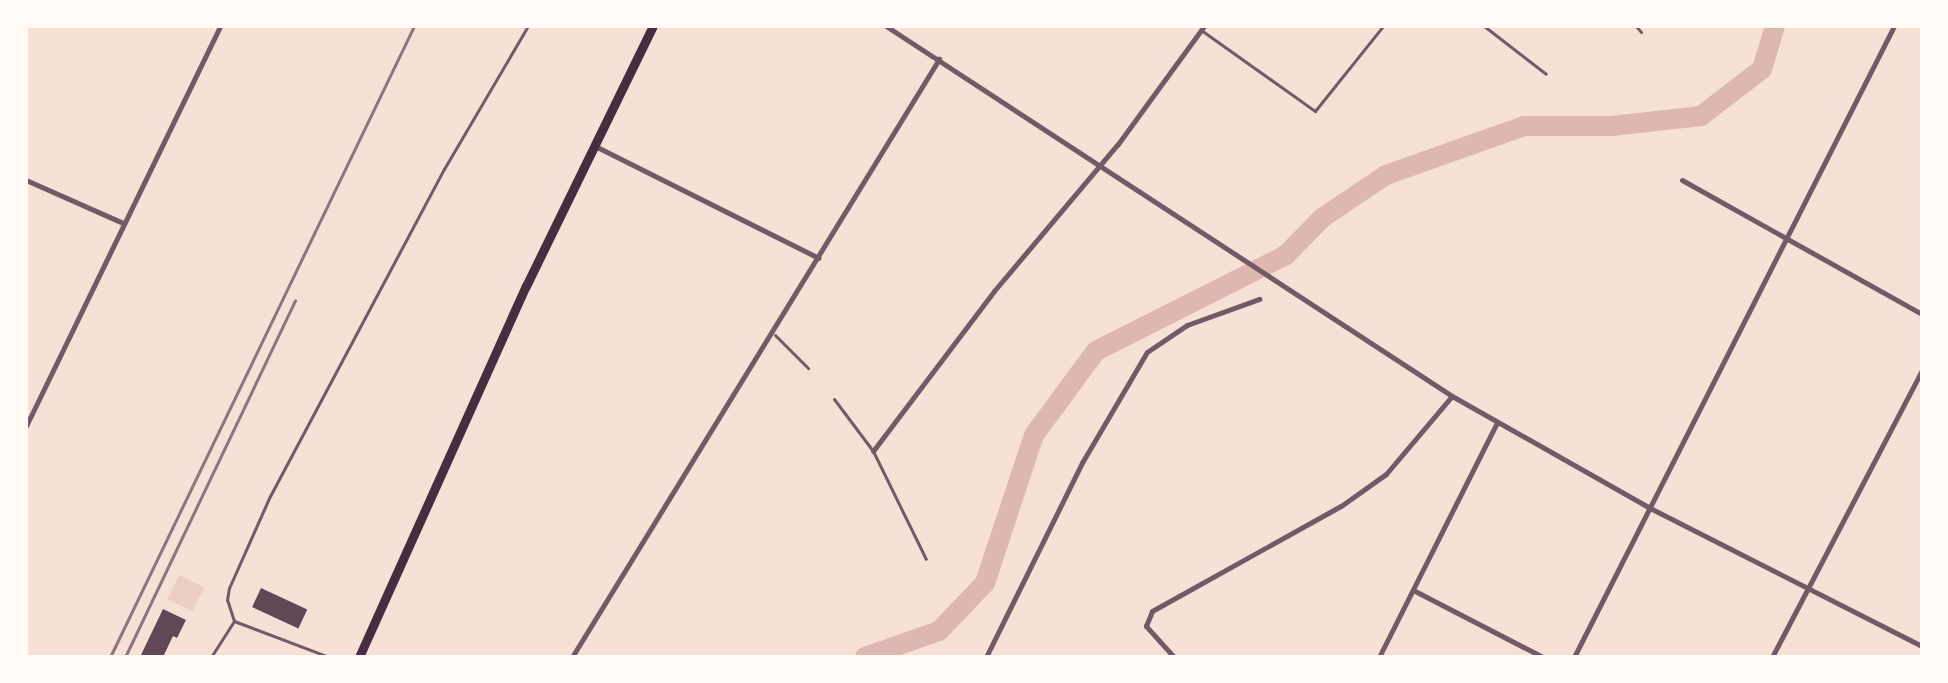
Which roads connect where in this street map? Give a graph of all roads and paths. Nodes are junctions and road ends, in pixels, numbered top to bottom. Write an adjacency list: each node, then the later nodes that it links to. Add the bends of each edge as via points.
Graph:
1 (220, 26): 17 (street)
2 (528, 26): 34 (lane, via 444,169 269,498 229,588)
3 (653, 26): 13 (main road)
4 (886, 26): 11 (street)
5 (1383, 26): 9 (lane, via 1315,111)
6 (1484, 26): 12 (lane)
7 (1636, 26): 10 (lane)
8 (1894, 26): 18 (street)
9 (1202, 28): 14 (street)
10 (1641, 32)
11 (939, 59): 14 (street); 19 (street)
12 (1546, 74)
13 (595, 146): 19 (street); 38 (main road)
14 (1099, 167): 25 (street); 29 (street, via 994,291)
15 (26, 180): 17 (street)
16 (1682, 180): 18 (street)
17 (121, 222): 28 (street)
18 (1784, 238): 21 (street); 30 (street)
19 (819, 258): 22 (street)
20 (1259, 299): 40 (street, via 1187,325 1147,352 1083,461)
21 (1922, 314)
22 (775, 335): 23 (lane); 39 (street)
23 (808, 368)
24 (1922, 370): 32 (street)
25 (1452, 396): 27 (street); 41 (street, via 1386,474 1341,506 1152,611 1146,626)
26 (834, 399): 29 (lane)
27 (1497, 422): 30 (street); 33 (street)
28 (26, 426)
29 (873, 451): 31 (lane)
30 (1648, 507): 32 (street); 44 (street)
31 (926, 559)
32 (1805, 587): 35 (street); 45 (street)
33 (1413, 590): 42 (street); 43 (street)
34 (234, 621): 36 (lane); 37 (lane)
35 (1922, 646)
36 (211, 657)
37 (329, 657)
38 (359, 657)
39 (572, 657)
40 (986, 657)
41 (1174, 657)
42 (1379, 657)
43 (1543, 657)
44 (1574, 657)
45 (1772, 657)

